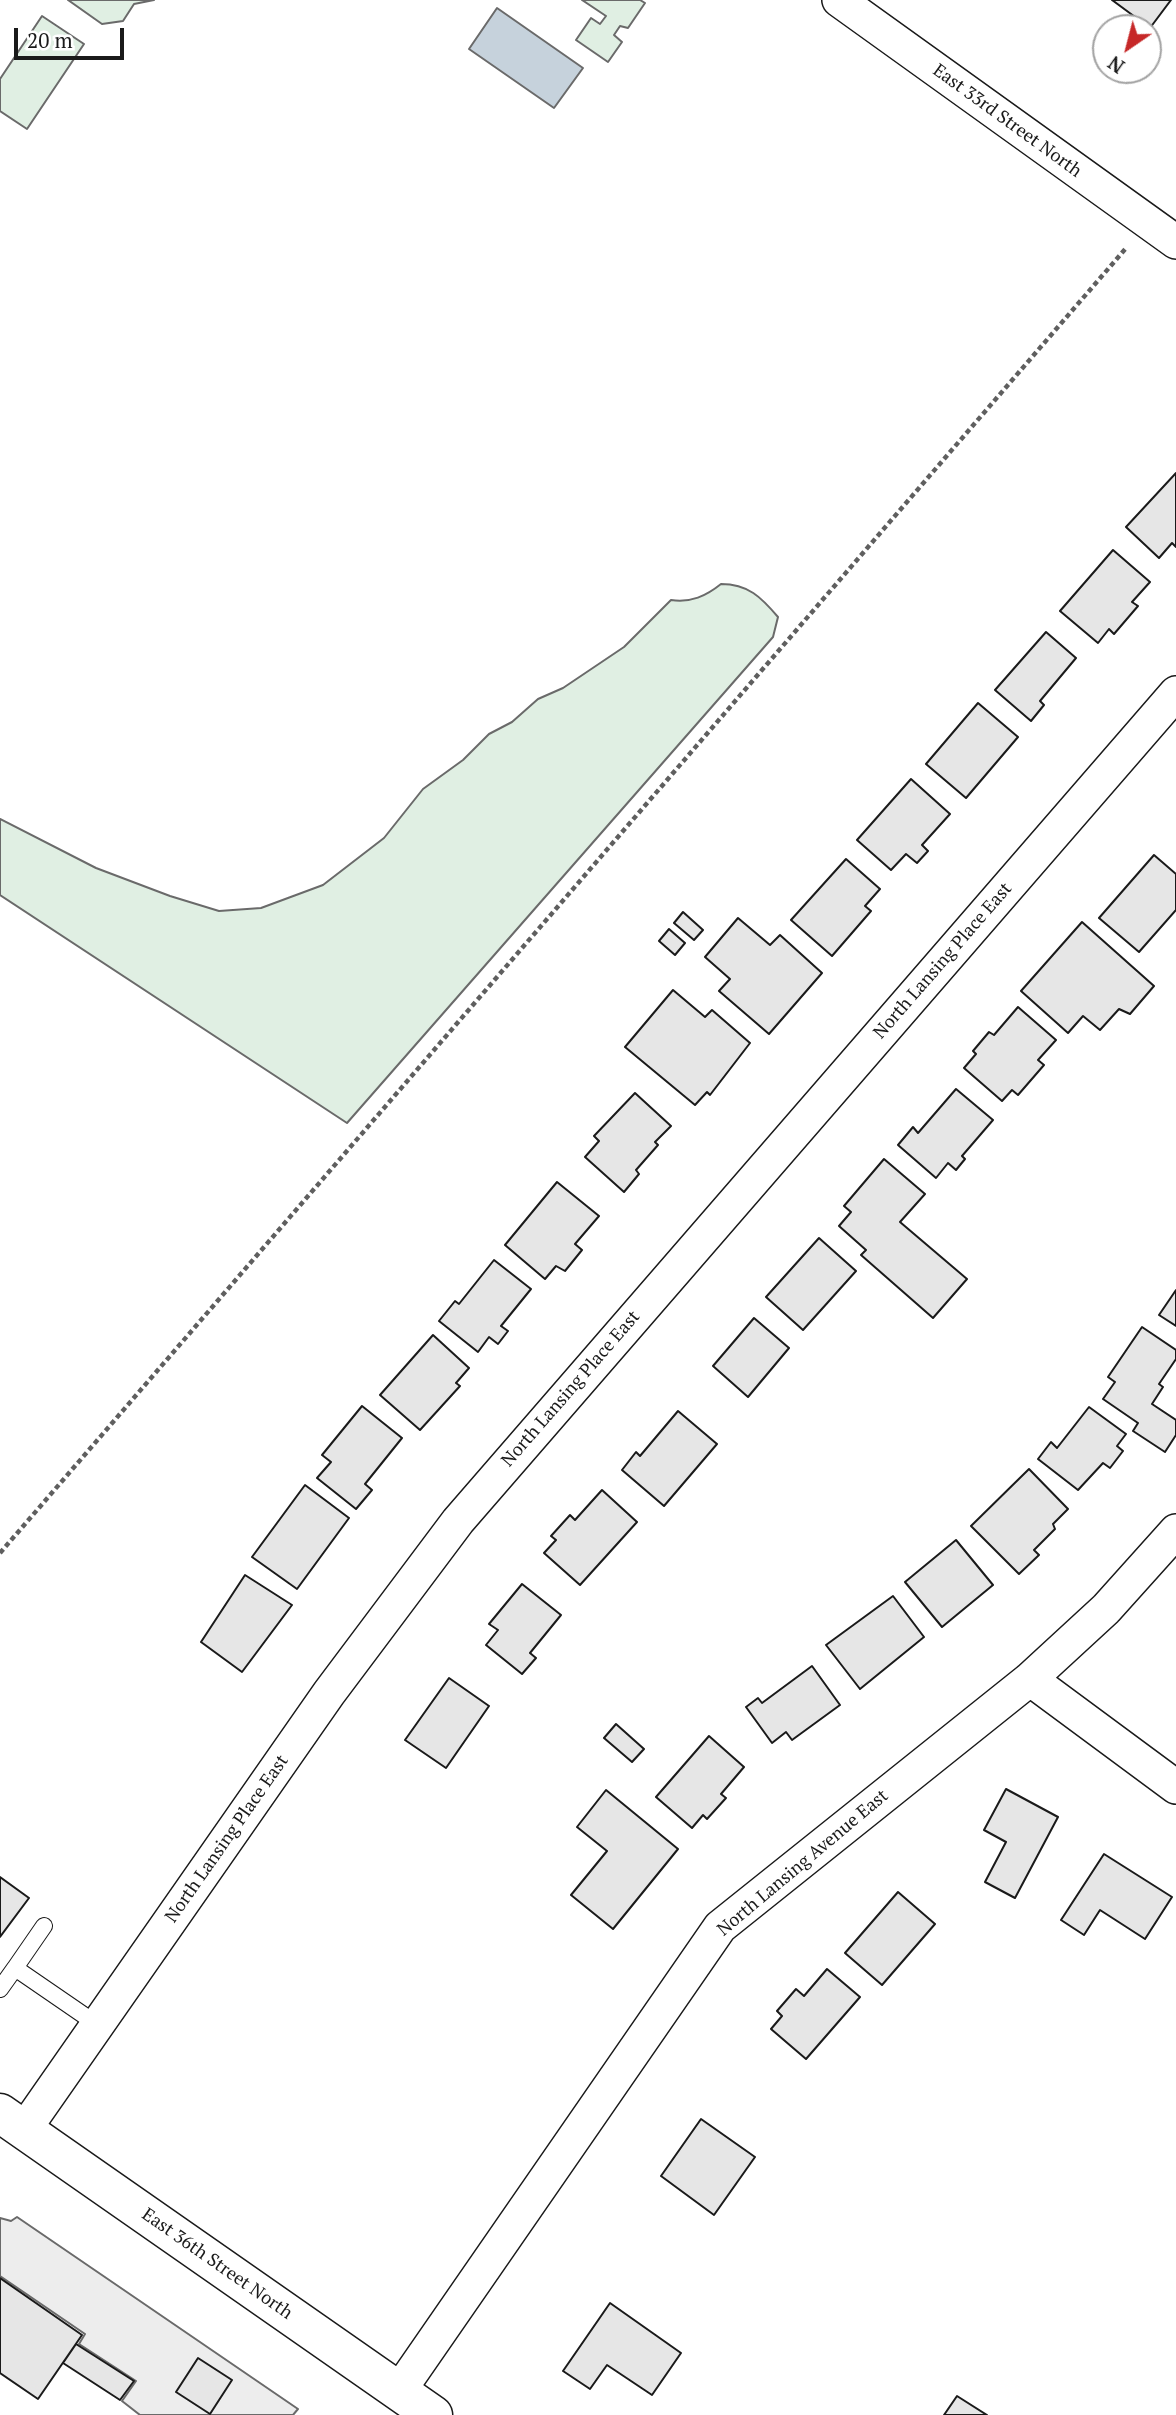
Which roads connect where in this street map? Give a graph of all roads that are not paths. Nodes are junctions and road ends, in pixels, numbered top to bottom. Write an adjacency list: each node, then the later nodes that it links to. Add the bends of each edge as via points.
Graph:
1 (839, 0): 2 (street, East 33rd Street North)
2 (1176, 242)
3 (1176, 693): 10 (street, North Lansing Place East, via 458,1521 329,1693)
4 (1176, 1531): 5 (street, North Lansing Avenue East, via 1106,1609)
5 (1030, 1679): 6 (street); 12 (street, North Lansing Avenue East, via 720,1927)
6 (1176, 1787)
7 (44, 1926): 8 (lane)
8 (15, 1968): 9 (lane); 10 (lane)
9 (0, 1989)
10 (97, 2025): 11 (street, North Lansing Place East)
11 (12, 2122): 12 (main road, East 36th Street North)
12 (399, 2391): 13 (main road, East 36th Street North)
13 (433, 2415)

